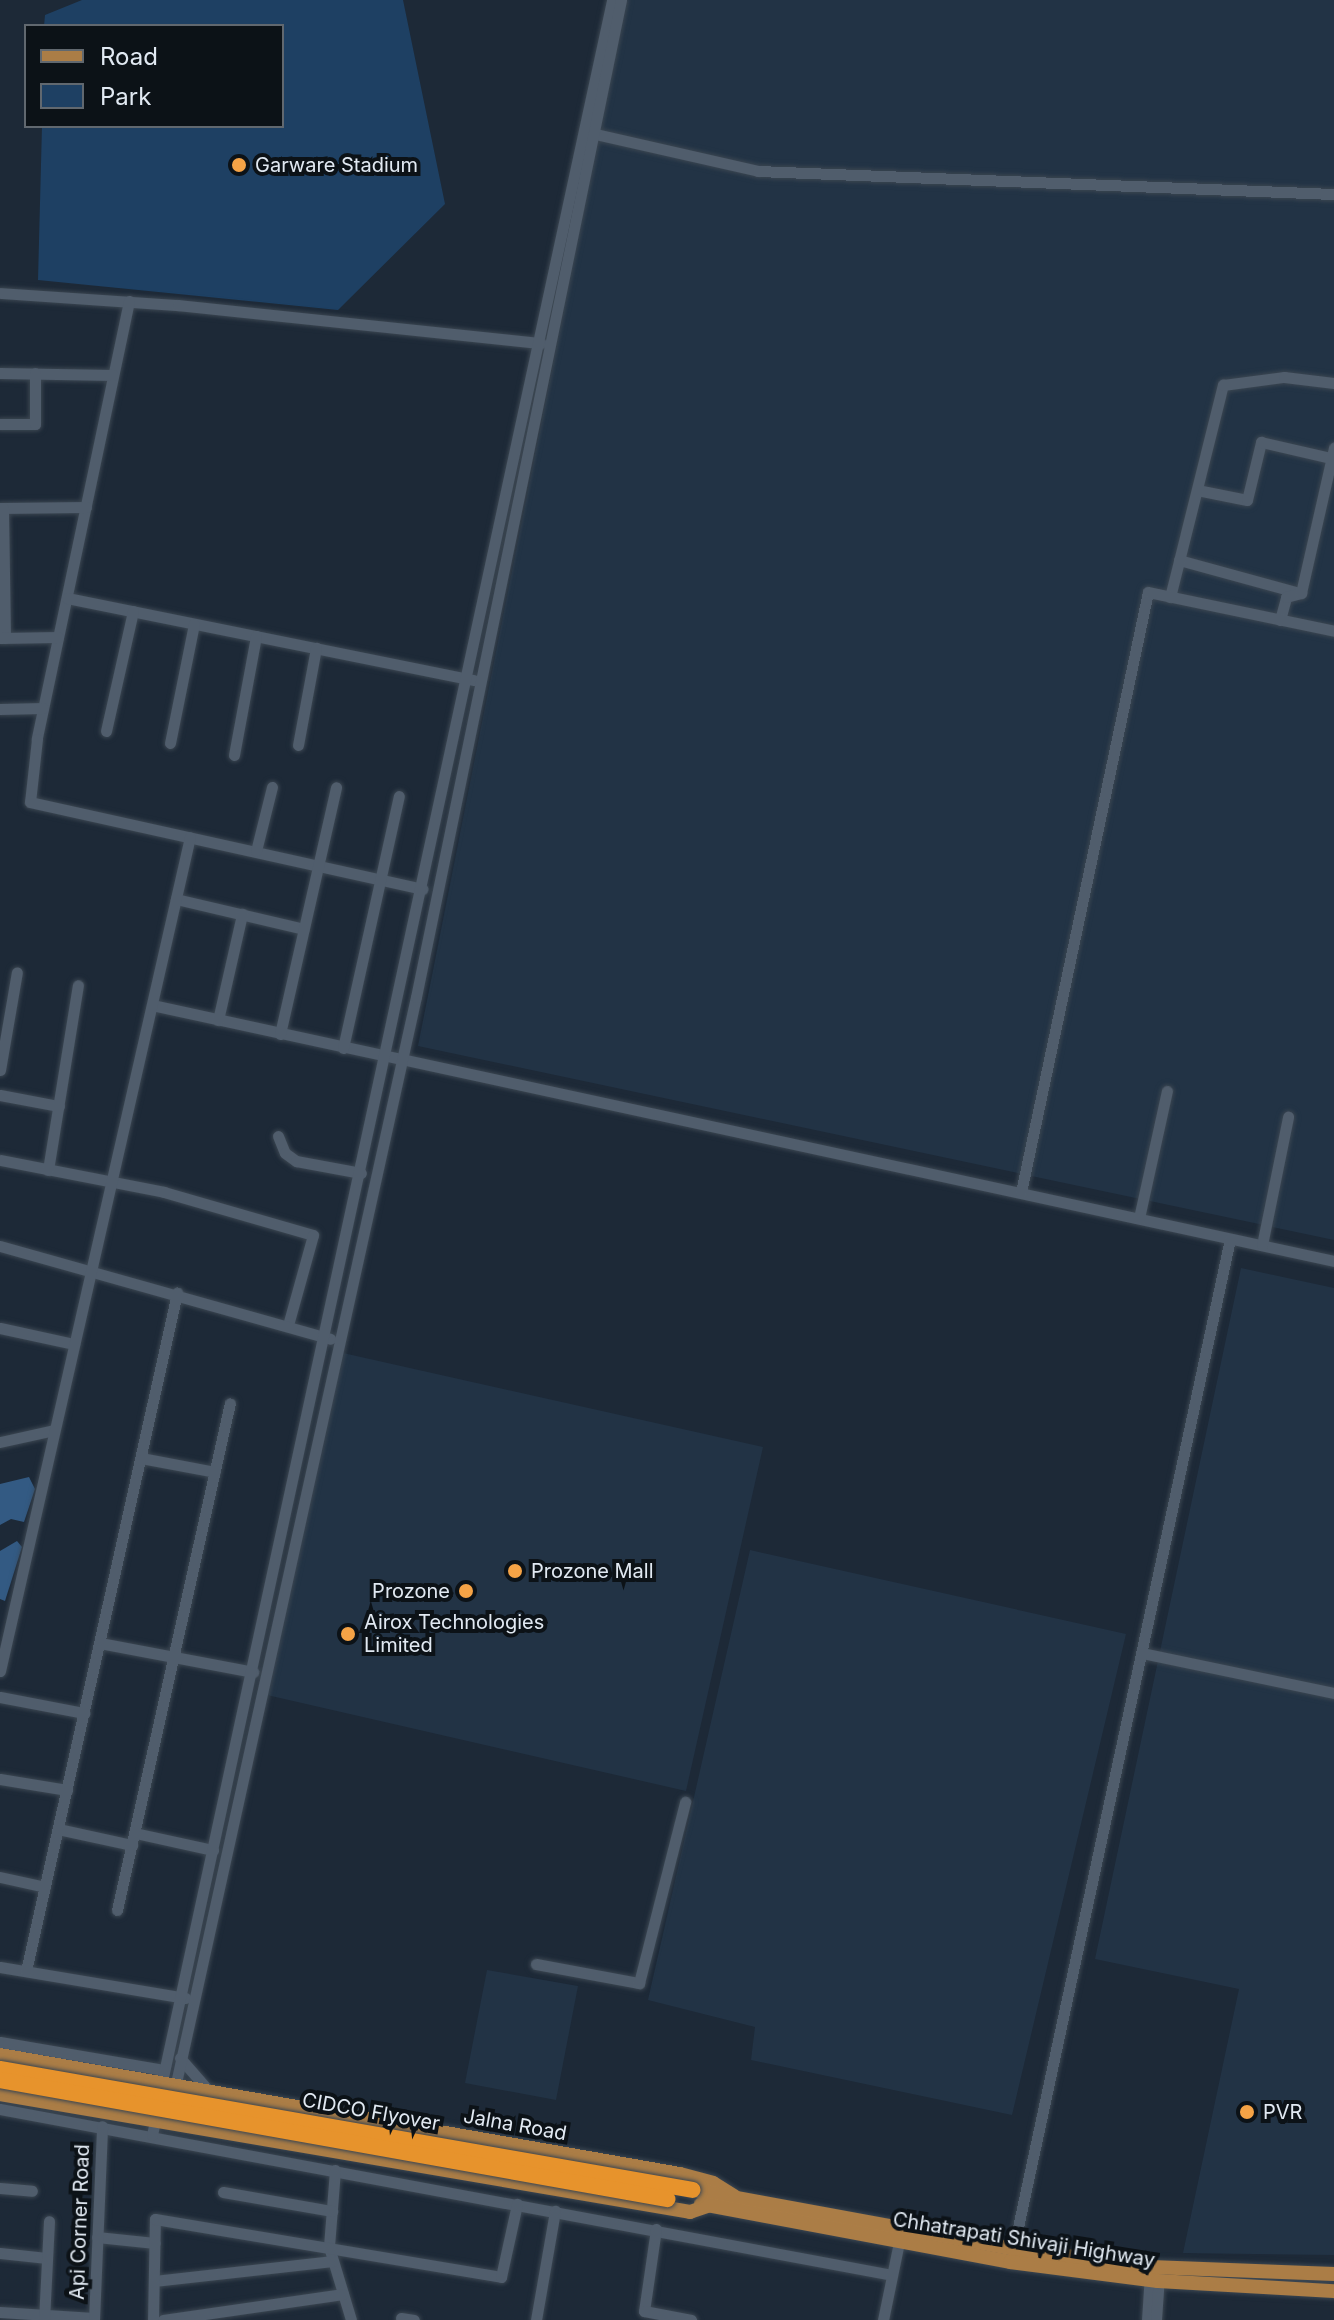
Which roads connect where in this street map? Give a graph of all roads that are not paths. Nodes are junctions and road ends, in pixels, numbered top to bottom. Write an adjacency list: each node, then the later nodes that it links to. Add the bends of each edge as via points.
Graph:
1 (612, 0): 3 (street)
2 (621, 0): 3 (street)
3 (601, 69): 4 (street)
4 (587, 132): 5 (street, via 758,171); 8 (street); 9 (street)
5 (1334, 194)
6 (0, 293): 7 (street)
7 (129, 301): 8 (street); 12 (street)
8 (537, 342): 9 (street); 20 (street)
9 (551, 344): 20 (street)
10 (0, 373): 11 (street)
11 (35, 373): 12 (street); 14 (street, via 35,424)
12 (113, 375): 17 (street)
13 (1334, 383): 16 (street, via 1284,377 1223,385)
14 (0, 424)
15 (1333, 453): 16 (street, via 1261,442 1247,500); 21 (street)
16 (1197, 490): 19 (street)
17 (86, 507): 18 (street); 23 (street)
18 (2, 508): 30 (street)
19 (1179, 560): 21 (street); 22 (street)
20 (494, 582): 32 (street)
21 (1301, 593): 25 (street, via 1286,597)
22 (1170, 597): 25 (street); 68 (street, via 1148,592)
23 (67, 598): 24 (street); 29 (street)
24 (133, 611): 26 (street); 35 (street)
25 (1280, 620): 27 (street)
26 (194, 624): 28 (street); 36 (street)
27 (1334, 631)
28 (256, 636): 31 (street); 38 (street)
29 (58, 637): 30 (street); 33 (street)
30 (3, 638)
31 (316, 648): 32 (street); 37 (street)
32 (473, 680): 46 (street); 57 (street)
33 (43, 708): 34 (street); 42 (street, via 30,802)
34 (0, 709)
35 (106, 731)
36 (170, 743)
37 (298, 745)
38 (234, 755)
39 (272, 787): 43 (street)
40 (336, 787): 44 (street)
41 (399, 796): 45 (street)
42 (190, 837): 43 (street); 47 (street)
43 (256, 851): 44 (street)
44 (319, 866): 45 (street); 49 (street)
45 (380, 880): 46 (street); 55 (street)
46 (422, 889): 56 (street)
47 (176, 899): 48 (street); 52 (street)
48 (242, 914): 49 (street); 53 (street)
49 (304, 929): 54 (street)
50 (17, 972): 58 (street)
51 (78, 985): 61 (street)
52 (152, 1005): 53 (street); 67 (street)
53 (218, 1020): 54 (street)
54 (280, 1034): 55 (street)
55 (343, 1048): 56 (street)
56 (384, 1057): 57 (street); 66 (street)
57 (401, 1061): 68 (street); 79 (street)
58 (0, 1070)
59 (1167, 1091): 69 (street)
60 (0, 1095): 61 (street)
61 (59, 1106): 65 (street)
62 (1288, 1117): 71 (street)
63 (278, 1136): 66 (street, via 291,1159)
64 (0, 1160): 65 (street)
65 (48, 1170): 67 (street)
66 (361, 1173): 78 (street)
67 (112, 1182): 74 (street); 76 (street, via 313,1235)
68 (1021, 1192): 69 (street)
69 (1139, 1218): 70 (street)
70 (1230, 1239): 71 (street); 88 (street)
71 (1262, 1245): 73 (street)
72 (0, 1246): 74 (street)
73 (1334, 1261)
74 (92, 1270): 75 (street); 80 (street)
75 (177, 1293): 76 (street); 84 (street)
76 (288, 1325): 78 (street)
77 (0, 1328): 80 (street)
78 (326, 1333): 79 (street); 91 (street)
79 (340, 1335): 108 (street)
80 (74, 1344): 82 (street)
81 (230, 1403): 85 (street)
82 (54, 1430): 83 (street); 86 (street)
83 (0, 1442)
84 (141, 1458): 85 (street); 87 (street)
85 (215, 1472): 89 (street)
86 (6, 1619): 90 (street)
87 (100, 1643): 89 (street); 94 (street)
88 (1142, 1653): 92 (street); 139 (street)
89 (175, 1654): 91 (street); 99 (street)
90 (0, 1671)
91 (253, 1672): 100 (street)
92 (1334, 1693)
93 (0, 1697): 94 (street)
94 (84, 1713): 96 (street)
95 (0, 1779): 96 (street)
96 (67, 1790): 98 (street)
97 (685, 1802): 104 (street, via 639,1983)
98 (58, 1829): 99 (street); 102 (street)
99 (134, 1839): 100 (street); 103 (street)
100 (213, 1850): 107 (street)
101 (0, 1877): 102 (street)
102 (45, 1887): 106 (street)
103 (117, 1910)
104 (536, 1964)
105 (0, 1967): 106 (street)
106 (26, 1971): 107 (street)
107 (180, 1998): 108 (street); 114 (street)
108 (194, 2000): 111 (street)
109 (0, 2042): 114 (street)
110 (0, 2055): 114 (main road, Jalna Road)
111 (180, 2058): 114 (street); 115 (street)
112 (0, 2069): 123 (highway, CIDCO Flyover, bridge)
113 (0, 2080): 127 (highway, CIDCO Flyover, bridge)
114 (167, 2080): 115 (main road, Jalna Road); 118 (street)
115 (209, 2091): 126 (main road, Jalna Road, via 680,2174 713,2183)
116 (0, 2094): 118 (main road)
117 (0, 2109): 119 (street)
118 (162, 2119): 120 (street); 129 (main road, via 690,2212)
119 (102, 2126): 120 (street); 134 (street, Api Corner Road)
120 (152, 2135): 121 (street)
121 (335, 2170): 128 (street); 130 (street)
122 (0, 2188): 124 (street)
123 (693, 2190): 126 (main road, CIDCO Flyover)
124 (32, 2191)
125 (223, 2192): 130 (street)
126 (734, 2196): 139 (main road, Chhatrapati Shivaji Highway)
127 (667, 2199): 129 (main road, CIDCO Flyover)
128 (517, 2204): 131 (street); 137 (street, via 501,2277)
129 (710, 2205): 135 (main road, Chhatrapati Shivaji Highway)
130 (332, 2211): 137 (street)
131 (555, 2211): 133 (street); 154 (street)
132 (49, 2221): 140 (street)
133 (656, 2229): 144 (street); 155 (street, via 644,2311)
134 (97, 2237): 136 (street); 150 (street, Api Corner Road)
135 (899, 2242): 139 (main road, Chhatrapati Shivaji Highway); 144 (street)
136 (155, 2243): 137 (street, via 155,2219); 145 (street)
137 (329, 2247): 141 (street)
138 (0, 2253): 140 (street)
139 (1012, 2256): 142 (main road, Chhatrapati Shivaji Highway)
140 (47, 2258): 149 (street)
141 (333, 2261): 145 (street); 147 (street)
142 (1154, 2274): 143 (main road, Chhatrapati Shivaji Highway); 146 (main road, Chhatrapati Shivaji Highway); 157 (street); 158 (street)
143 (1334, 2274)
144 (892, 2275): 156 (street)
145 (154, 2281): 151 (street)
146 (1334, 2291)
147 (343, 2294): 152 (street); 153 (street)
148 (0, 2312): 149 (street)
149 (44, 2318): 150 (street)
150 (94, 2319)
151 (153, 2320)
152 (163, 2320)
153 (351, 2320)
154 (536, 2320)
155 (691, 2320)
156 (883, 2320)
157 (1147, 2320)
158 (1156, 2320)

